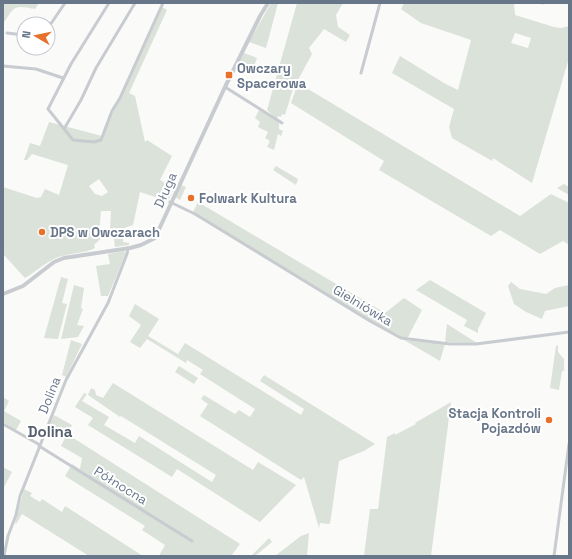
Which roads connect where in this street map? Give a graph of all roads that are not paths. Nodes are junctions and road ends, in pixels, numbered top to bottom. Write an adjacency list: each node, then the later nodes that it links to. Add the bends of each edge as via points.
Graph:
1 (65, 3): 7 (street)
2 (109, 3): 12 (street)
3 (135, 3): 15 (street, via 96,68)
4 (163, 3): 15 (street, via 112,111 103,138 98,142 73,140)
5 (268, 3): 13 (street, Długa)
6 (380, 3): 11 (street)
7 (56, 16)
8 (7, 33): 9 (street)
9 (16, 34)
10 (3, 66): 12 (street, via 36,69)
11 (361, 73)
12 (63, 78): 15 (street, via 48,109)
13 (225, 87): 14 (street); 16 (street, Długa)
14 (282, 123)
15 (64, 129)
16 (170, 202): 17 (street, Długa, via 155,238); 19 (street, Gielniówka, via 195,214 401,338 450,344 476,344)
17 (128, 248): 18 (street, Długa, via 64,258 54,262 23,286); 22 (street, Dolina, via 108,303 68,375)
18 (3, 294)
19 (569, 332)
20 (3, 424): 22 (street, Północna)
21 (569, 444): 25 (street)
22 (40, 446): 23 (street, Północna); 24 (street, Dolina, via 20,496)
23 (192, 541)
24 (4, 556)
25 (554, 556)

